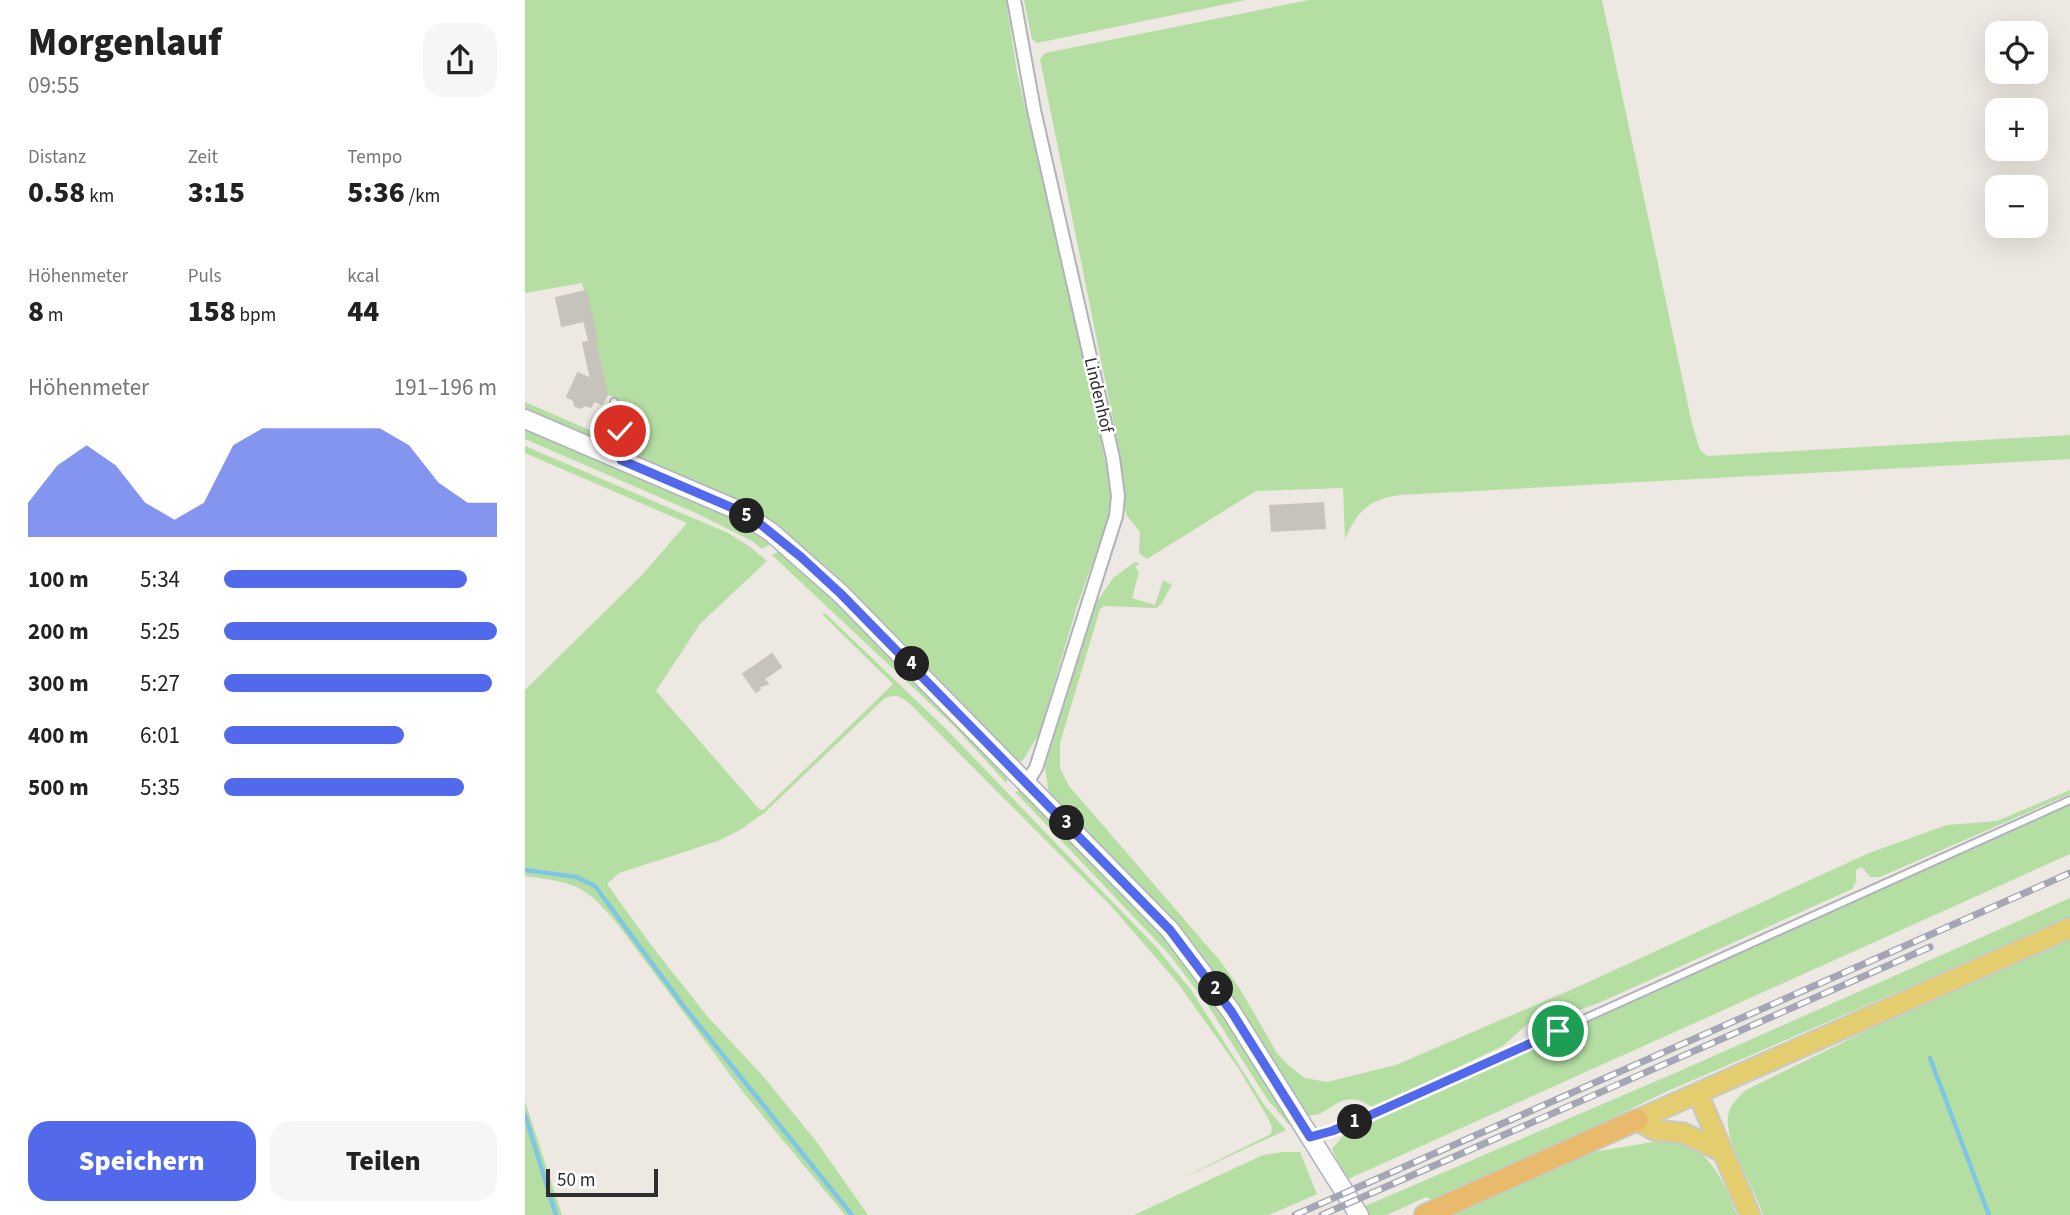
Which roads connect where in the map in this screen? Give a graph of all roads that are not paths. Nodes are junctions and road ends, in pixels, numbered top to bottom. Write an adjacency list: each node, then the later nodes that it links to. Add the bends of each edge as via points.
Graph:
1 (1014, 0): 5 (street, Lindenhof, via 1118,496 1036,768)
2 (614, 402): 4 (lane)
3 (525, 419): 4 (main road)
4 (621, 460): 5 (main road, via 735,509 771,532 841,594)
5 (1027, 782): 10 (main road, via 1190,955)
6 (2070, 800): 10 (lane, via 1366,1117)
7 (2070, 928): 8 (main road)
8 (1698, 1094): 9 (main road); 11 (main road)
9 (1637, 1120): 11 (main road, via 1654,1130 1683,1133); 13 (highway)
10 (1310, 1137): 12 (main road)
11 (1723, 1152): 14 (main road)
12 (1359, 1215)
13 (1425, 1215)
14 (1751, 1215)

